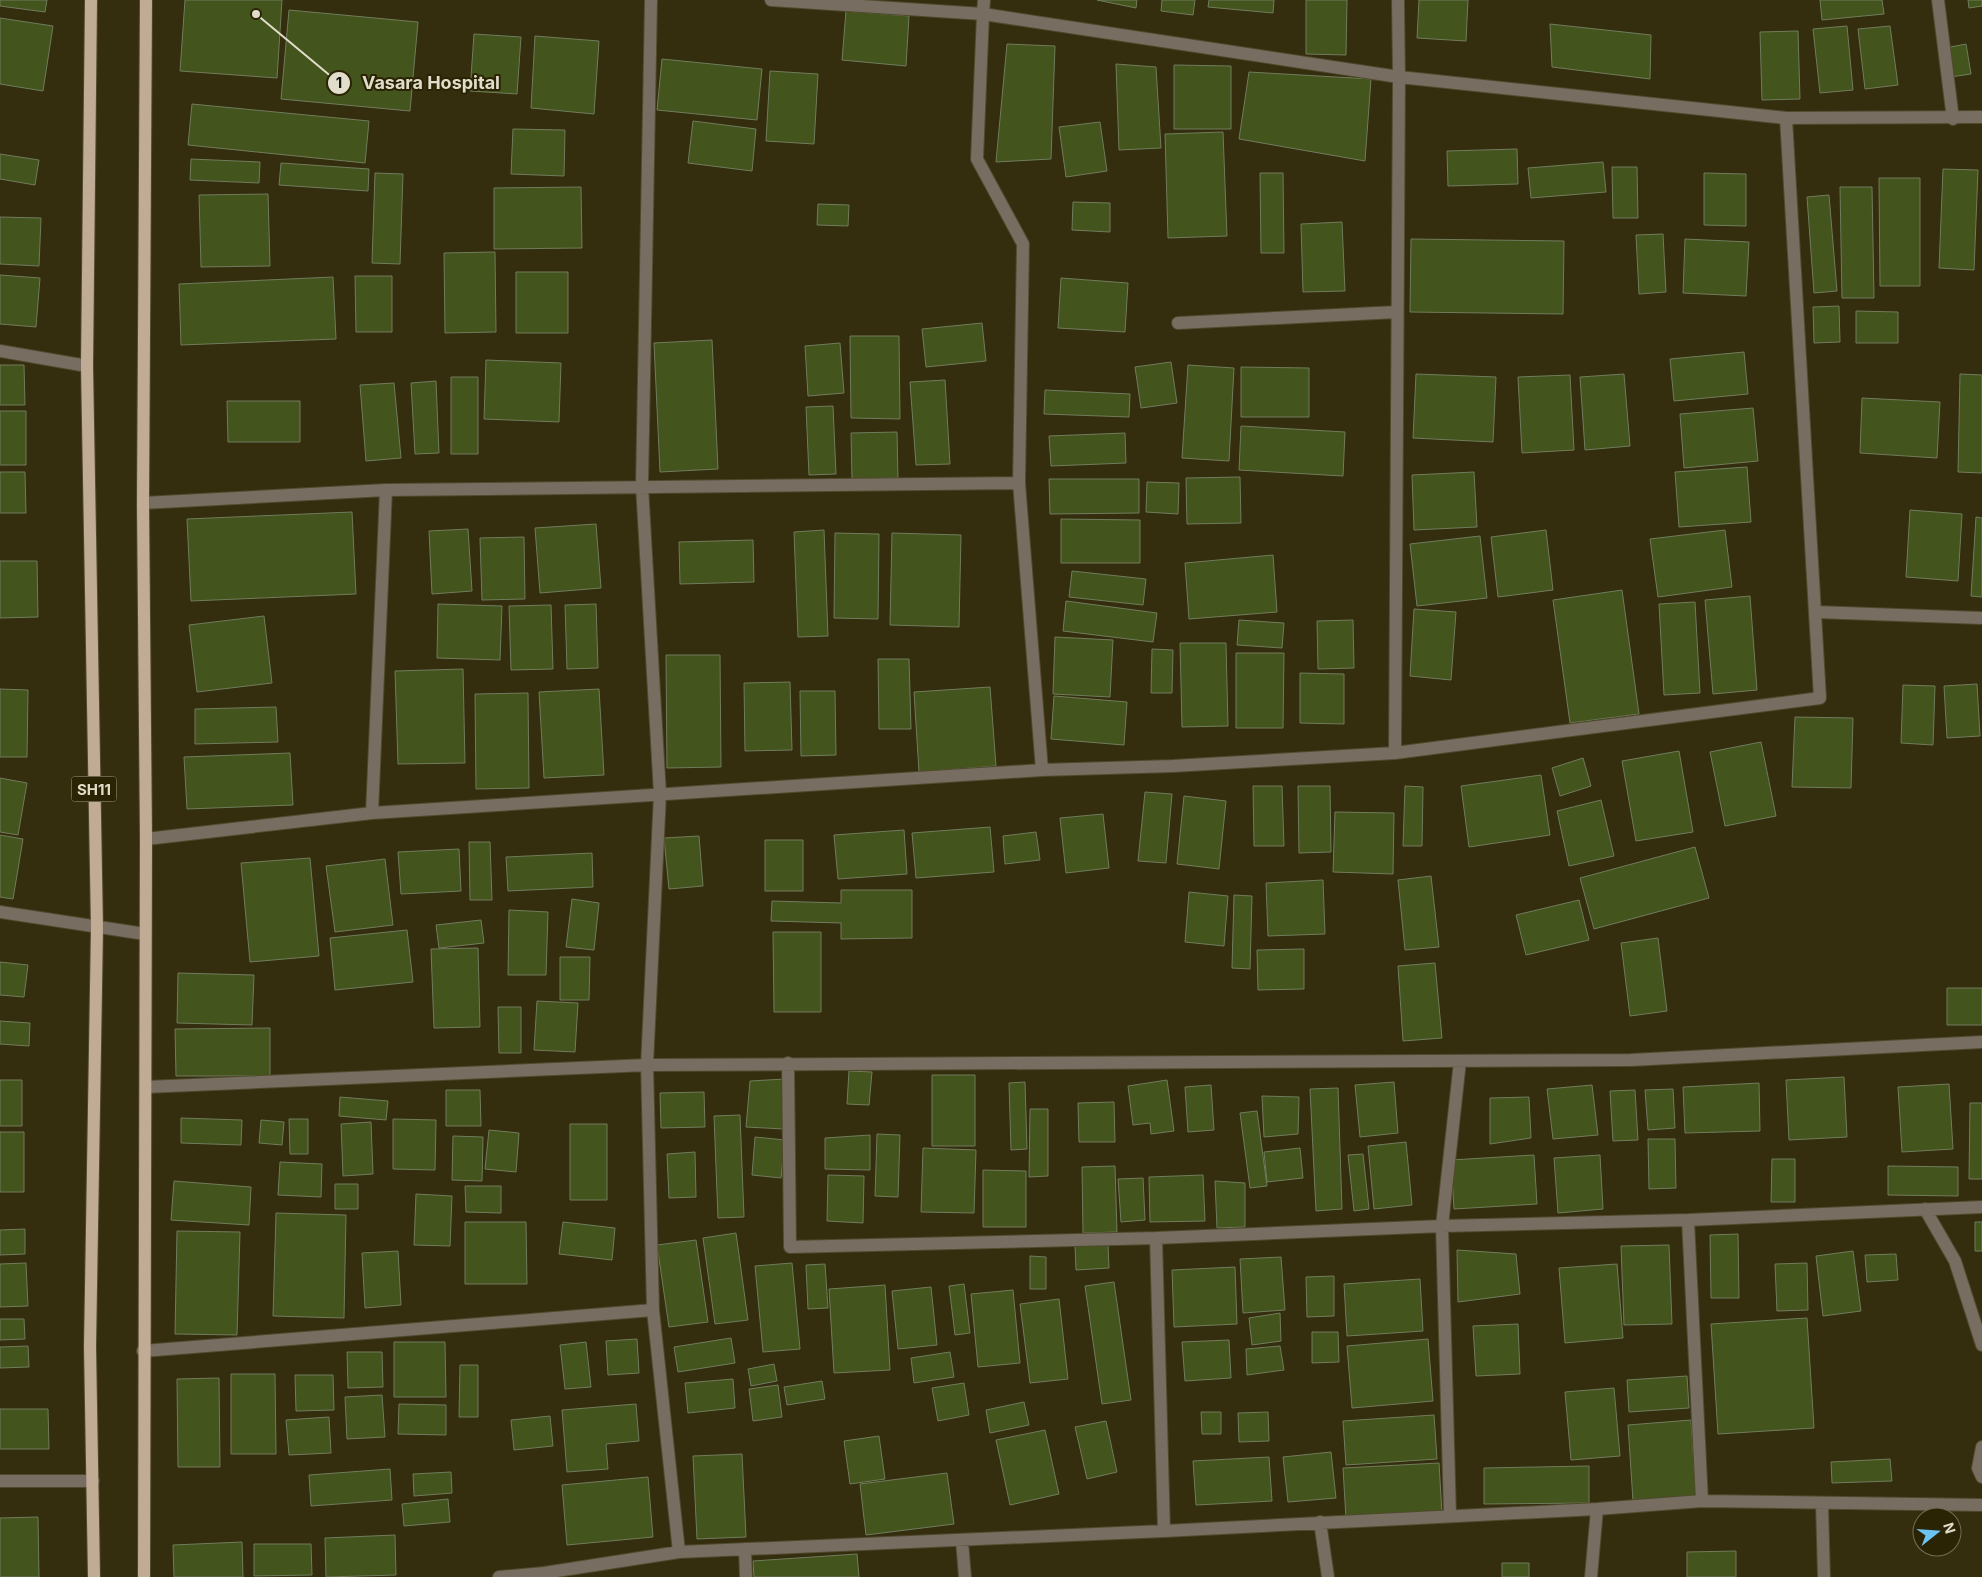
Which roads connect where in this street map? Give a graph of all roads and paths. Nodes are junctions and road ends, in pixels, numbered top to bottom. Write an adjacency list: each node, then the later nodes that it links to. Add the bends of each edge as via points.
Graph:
1 (91, 0): 16 (main road, SH11)
2 (146, 0): 20 (main road)
3 (650, 0): 18 (street)
4 (771, 0): 8 (street)
5 (984, 0): 8 (street)
6 (1398, 0): 9 (street)
7 (1938, 0): 12 (street)
8 (983, 14): 9 (street); 17 (street, via 977,159 1023,244)
9 (1400, 77): 10 (street); 13 (street)
10 (1786, 118): 12 (street); 21 (street)
11 (1982, 118): 12 (street)
12 (1953, 119)
13 (1397, 312): 14 (street); 23 (street)
14 (1178, 323)
15 (0, 351): 16 (street)
16 (87, 366): 29 (main road, SH11)
17 (1019, 483): 18 (street); 24 (street)
18 (642, 486): 19 (street); 25 (street)
19 (386, 490): 20 (street); 26 (street)
20 (143, 503): 27 (main road)
21 (1816, 612): 22 (street); 23 (street, via 1820,698)
22 (1982, 618)
23 (1395, 753): 24 (street)
24 (1042, 770): 25 (street)
25 (660, 794): 26 (street); 34 (street)
26 (372, 813): 27 (street)
27 (146, 839): 30 (main road)
28 (0, 912): 29 (street)
29 (97, 928): 30 (street); 47 (main road, SH11, via 90,1347)
30 (145, 934): 35 (main road)
31 (1982, 1042): 32 (street, via 1631,1060)
32 (1460, 1061): 33 (street); 39 (street)
33 (788, 1064): 34 (street); 40 (street, via 790,1247)
34 (647, 1065): 35 (street); 41 (street)
35 (146, 1087): 43 (main road)
36 (1982, 1207): 37 (street)
37 (1925, 1209): 38 (street); 42 (street, via 1955,1261)
38 (1688, 1220): 39 (street); 48 (street)
39 (1442, 1226): 40 (street); 52 (street)
40 (1156, 1238): 54 (street)
41 (652, 1310): 43 (street); 57 (street)
42 (1982, 1345)
43 (143, 1351): 59 (main road)
44 (1982, 1447): 45 (street, via 1978,1468)
45 (1982, 1477)
46 (0, 1481): 47 (street)
47 (93, 1481): 58 (main road, SH11)
48 (1702, 1501): 49 (street); 51 (street)
49 (1822, 1504): 50 (street); 65 (street)
50 (1982, 1505)
51 (1597, 1509): 52 (street); 64 (street)
52 (1450, 1515): 53 (street)
53 (1320, 1522): 54 (street); 63 (street)
54 (1164, 1531): 55 (street)
55 (962, 1540): 56 (street); 62 (street)
56 (745, 1548): 57 (street); 61 (street)
57 (679, 1552): 60 (street)
58 (94, 1577)
59 (144, 1577)
60 (499, 1577)
61 (746, 1577)
62 (965, 1577)
63 (1328, 1577)
64 (1592, 1577)
65 (1824, 1577)

